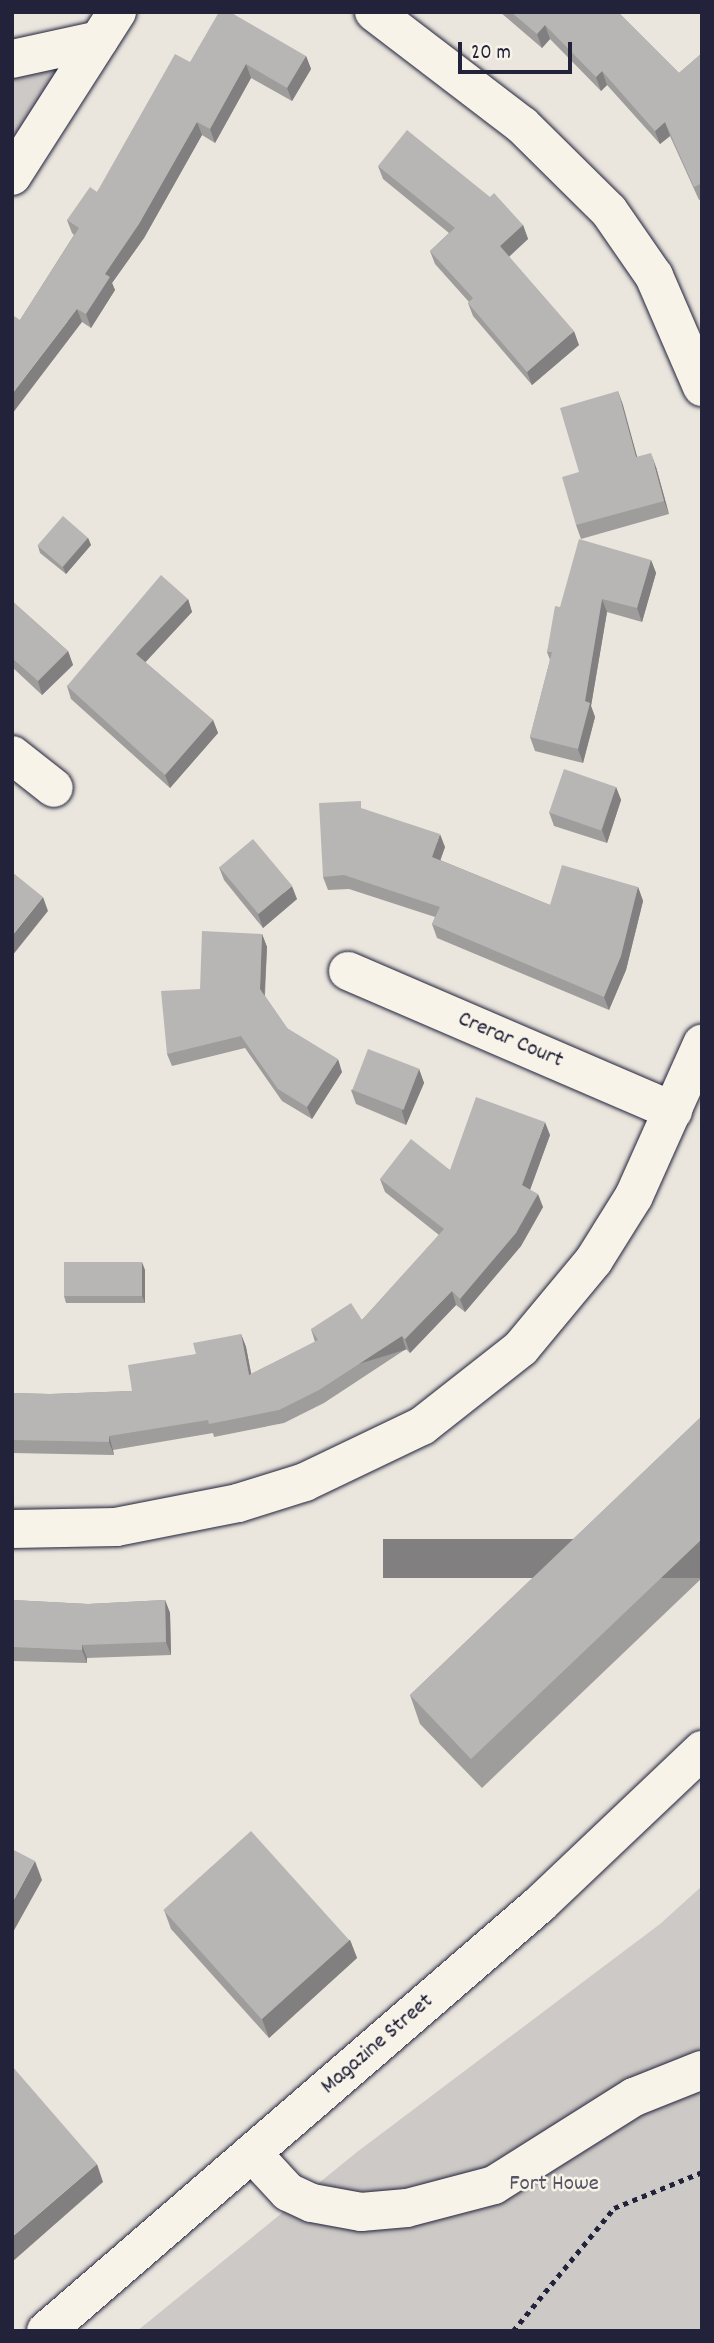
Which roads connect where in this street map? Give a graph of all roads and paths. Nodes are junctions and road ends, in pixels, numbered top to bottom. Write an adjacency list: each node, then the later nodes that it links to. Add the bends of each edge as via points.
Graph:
1 (374, 12): 5 (street, via 522,125 609,211 654,276)
2 (108, 26): 3 (street); 4 (street)
3 (12, 59)
4 (12, 176)
5 (702, 387)
6 (12, 755): 7 (street)
7 (54, 788)
8 (348, 971): 10 (street, Crerar Court)
9 (702, 1044): 10 (street)
10 (673, 1111): 11 (street, via 634,1196 594,1260 521,1348 422,1426 305,1482 238,1503 116,1527)
11 (12, 1529)
12 (702, 1750): 14 (street, Magazine Street, via 540,1904)
13 (702, 2070): 14 (street, via 634,2096 494,2185 407,2208 361,2212 312,2203 288,2192)
14 (252, 2153): 16 (street, Magazine Street)
15 (702, 2172): 17 (path, via 614,2208)
16 (46, 2331)
17 (513, 2331)

